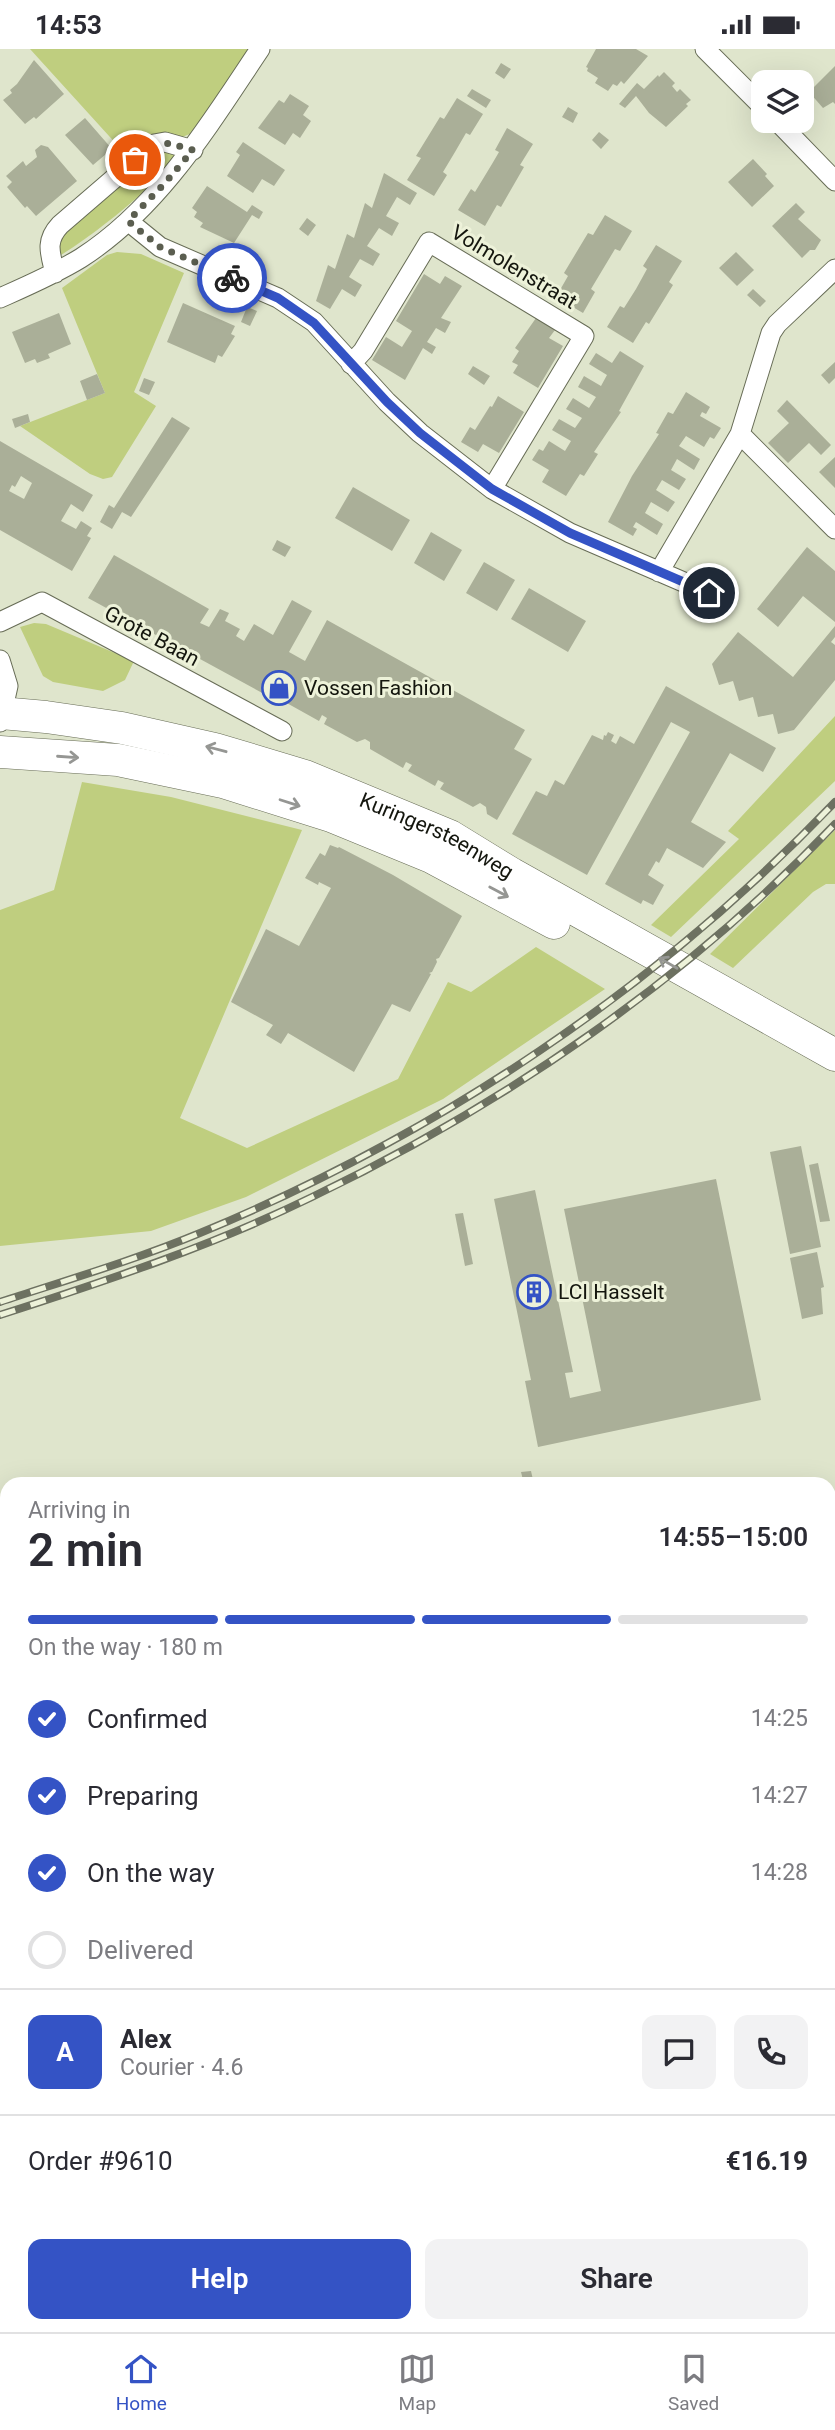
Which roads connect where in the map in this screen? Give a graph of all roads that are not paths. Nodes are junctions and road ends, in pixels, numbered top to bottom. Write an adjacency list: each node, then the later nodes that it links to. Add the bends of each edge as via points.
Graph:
1 (260, 49): 5 (street)
2 (705, 49): 3 (street)
3 (751, 95)
4 (788, 133): 6 (street)
5 (193, 150): 7 (street); 9 (street, via 165,142 154,144 60,225 52,234 49,250)
6 (835, 181)
7 (128, 221): 9 (street); 11 (street, via 160,247 278,298 314,323)
8 (835, 269): 12 (street, via 771,333)
9 (55, 273): 10 (street)
10 (0, 298)
11 (351, 364): 13 (street, via 420,433); 13 (street, Volmolenstraat, via 429,242 583,336)
12 (740, 434): 14 (street); 15 (street)
13 (492, 489): 15 (street, via 570,533)
14 (835, 529)
15 (659, 572): 16 (street)
16 (709, 593)
17 (0, 622): 20 (street, Grote Baan, via 41,603)
18 (0, 660): 19 (street, via 8,686)
19 (1, 716): 22 (main road, Kuringersteenweg, one-way to 19, via 450,836 305,776 122,728 47,717)
20 (282, 731)
21 (0, 752): 23 (main road, Kuringersteenweg, one-way to 23, via 118,760 223,782 331,817 466,875)
22 (835, 1055)
23 (835, 1079)

